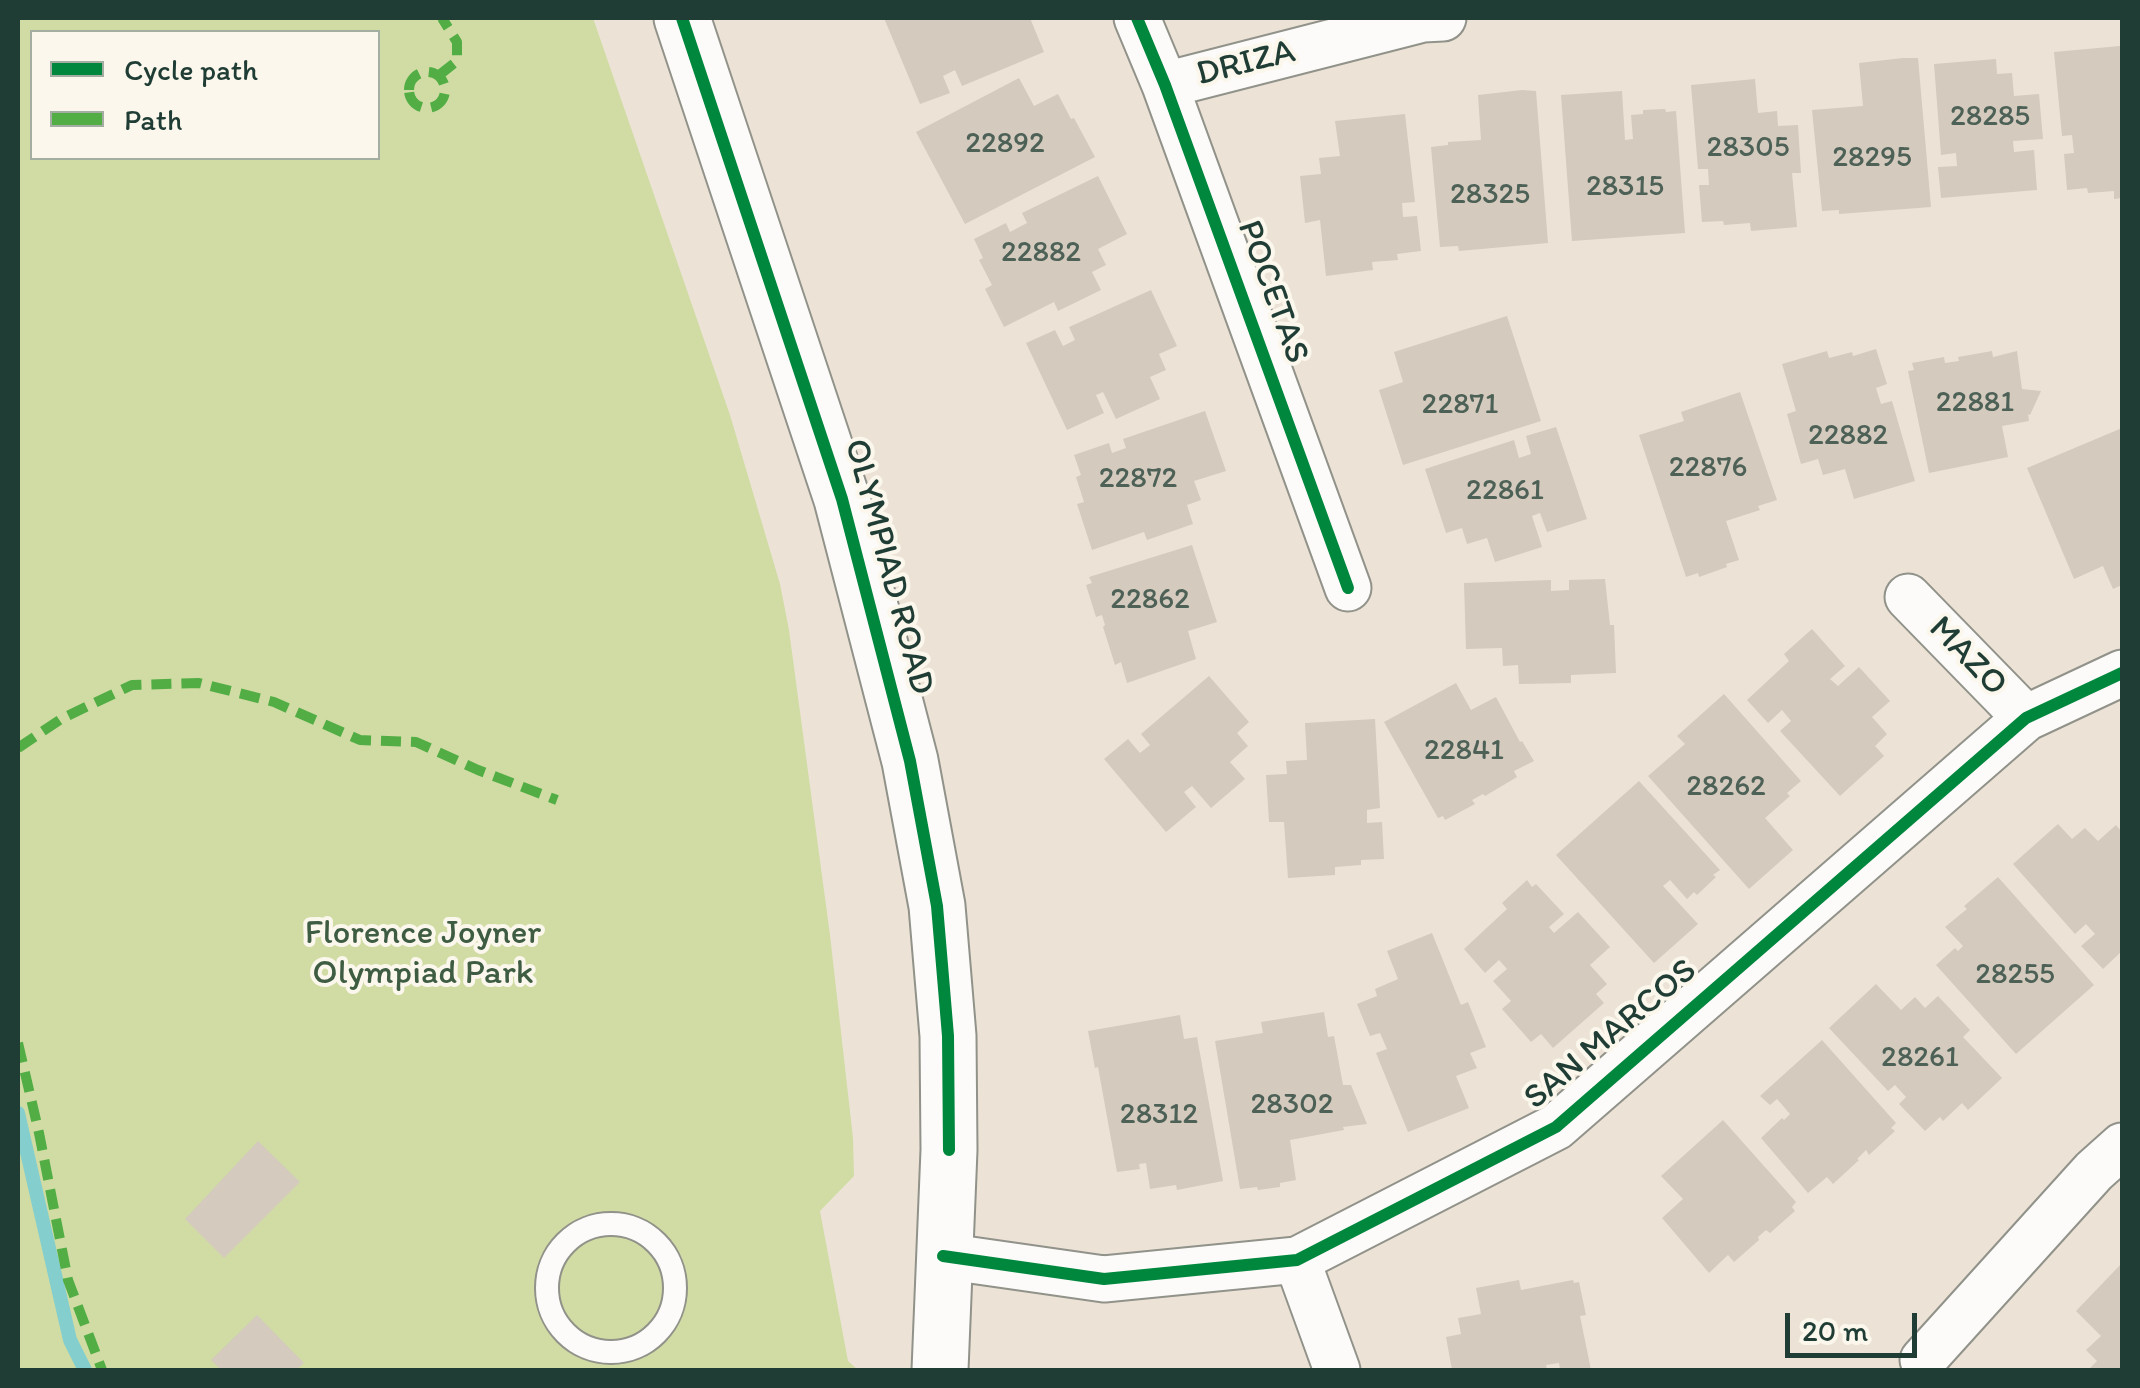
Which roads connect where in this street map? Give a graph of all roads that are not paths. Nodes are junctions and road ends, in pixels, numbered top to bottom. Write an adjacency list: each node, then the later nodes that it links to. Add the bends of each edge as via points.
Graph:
1 (682, 18): 10 (main road, OLYMPIAD ROAD, via 842,499 910,761 936,906 948,1036)
2 (1138, 18): 4 (street, POCETAS)
3 (1444, 18): 4 (street, DRIZA)
4 (1165, 85): 5 (street, POCETAS)
5 (1348, 588)
6 (1908, 596): 8 (street, MAZO)
7 (2122, 673): 8 (street, SAN MARCOS)
8 (2026, 718): 11 (street, SAN MARCOS, via 1556,1127)
9 (2122, 1146): 13 (street)
10 (944, 1256): 11 (street, SAN MARCOS, via 1104,1280); 14 (main road, OLYMPIAD ROAD)
11 (1298, 1260): 15 (street)
12 (656, 1334): 12 (lane, via 674,1300 674,1280 659,1246 626,1226 603,1225 564,1244 546,1284 558,1326 574,1342 617,1352)
13 (1922, 1360)
14 (940, 1370)
15 (1336, 1370)

